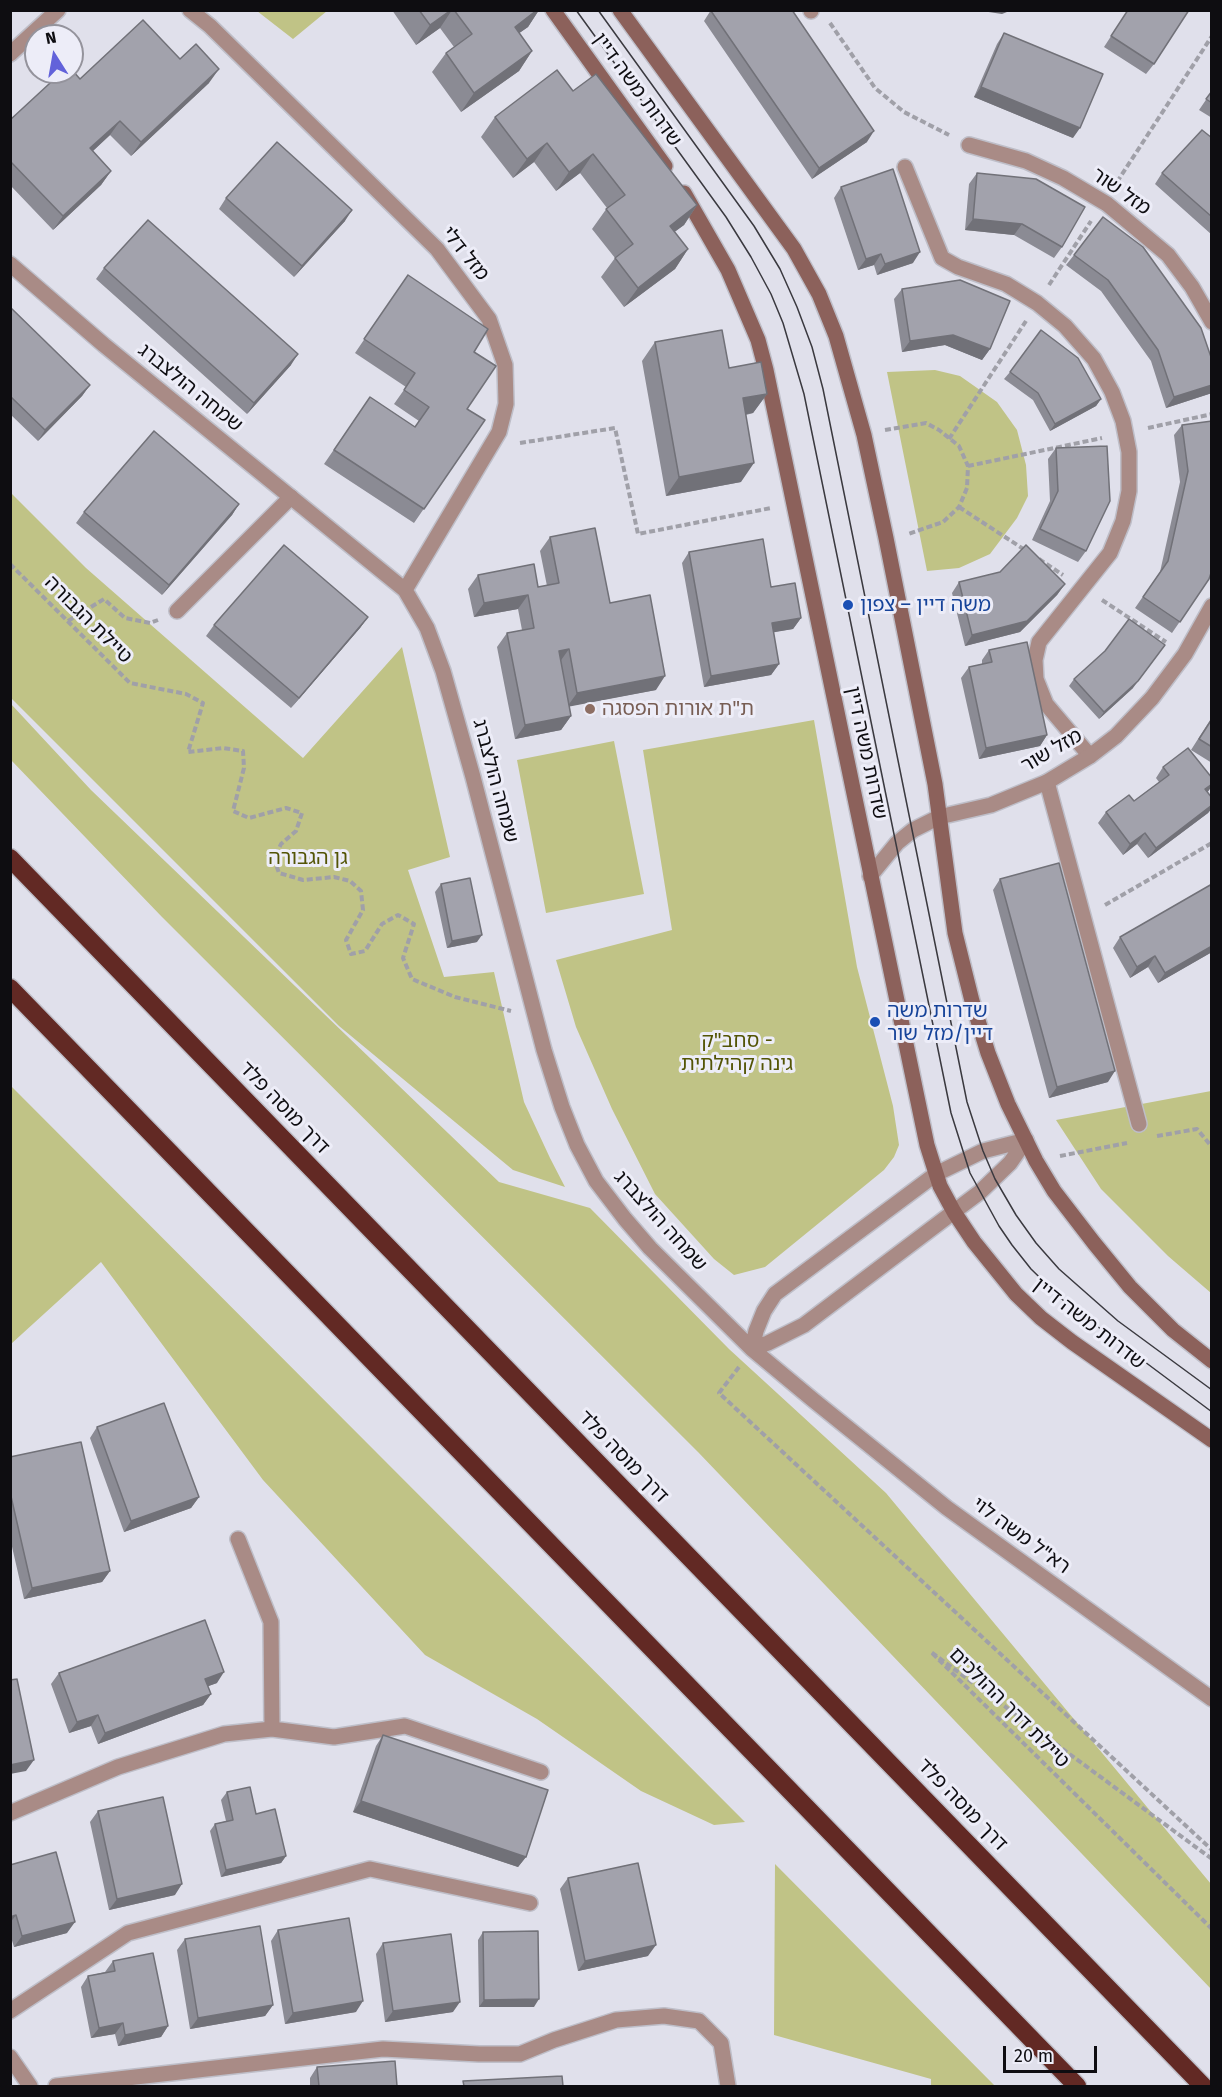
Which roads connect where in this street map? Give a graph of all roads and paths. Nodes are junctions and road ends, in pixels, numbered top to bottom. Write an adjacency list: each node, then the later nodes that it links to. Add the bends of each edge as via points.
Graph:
1 (58, 10): 7 (street)
2 (190, 10): 18 (street, מזל דלי, via 437,249 483,311 506,365 506,404 499,432)
3 (553, 10): 21 (street, שדרות משה דיין, via 675,180 728,270 758,340)
4 (620, 10): 16 (street, שדרות משה דיין, via 799,258 836,336)
5 (828, 20): 8 (path, via 875,88 904,112)
6 (1212, 36): 10 (path)
7 (10, 54)
8 (969, 145): 10 (street, מזל שור, via 1026,161)
9 (905, 167): 12 (street, via 942,258 1006,284)
10 (1103, 202): 12 (path); 13 (street, מזל שור, via 1168,255)
11 (10, 264): 20 (street, שמחה הולצברג)
12 (1037, 303): 15 (street, via 1065,326 1094,359 1112,392); 17 (path)
13 (1212, 322)
14 (1212, 414): 15 (path)
15 (1125, 433): 19 (path); 28 (street, via 1129,491 1123,521 1110,553 1039,642 1035,660 1036,679 1046,704)
16 (864, 435): 17 (path, via 926,423); 22 (street, שדרות משה דיין)
17 (949, 439): 19 (path, via 959,446)
18 (489, 447): 21 (path, via 615,428 638,534); 24 (street, מזל דלי)
19 (968, 466): 22 (path, via 967,488 959,507 943,522)
20 (291, 497): 24 (street, שמחה הולצברג); 26 (street)
21 (794, 503): 33 (street, שדרות משה דיין)
22 (886, 538): 30 (street, שדרות משה דיין)
23 (10, 564): 27 (path, טיילת הגבורה)
24 (405, 590): 36 (street, שמחה הולצברג, via 427,628 443,671)
25 (1212, 606): 28 (street, מזל שור, via 1185,654 1152,698 1116,736)
26 (177, 611): 27 (path, via 150,623 125,618 104,599)
27 (68, 621): 36 (path, טיילת הגבורה, via 130,683 186,694 202,703 188,752 224,748 243,751 244,768 233,811 249,818 286,808 302,813 296,831 281,844 274,859 279,873 303,880 334,877 350,881 361,891 363,910 346,940 351,954 365,951 382,924 398,915 414,924 403,958 412,978 455,997)
28 (1090, 756): 29 (street, מזל שור)
29 (1047, 782): 30 (street, מזל שור, via 991,805); 34 (street)
30 (939, 817): 33 (street, מזל שור, via 897,843); 38 (street, שדרות משה דיין, via 956,933 972,1001 988,1053)
31 (1212, 843): 34 (path)
32 (10, 858): 60 (highway, דרך מוסה פלד)
33 (870, 876): 39 (street, שדרות משה דיין)
34 (1083, 918): 37 (street)
35 (10, 988): 59 (highway)
36 (535, 1018): 41 (street, שמחה הולצברג, via 562,1107 596,1181 650,1248)
37 (1139, 1124)
38 (1026, 1140): 39 (street, via 983,1151); 40 (street, via 995,1179); 42 (street, שדרות משה דיין, via 1054,1191 1123,1279 1173,1330)
39 (936, 1174): 40 (street, שדרות משה דיין); 41 (street, via 775,1294 764,1311)
40 (954, 1212): 41 (street, via 804,1325); 44 (street, שדרות משה דיין, via 998,1273 1041,1318)
41 (752, 1348): 43 (street, שמחה הולצברג); 50 (path, טיילת דרך ההולכים, via 720,1393)
42 (1212, 1361)
43 (813, 1399): 46 (street, רא"ל משה לוי, via 947,1508)
44 (1212, 1440)
45 (238, 1539): 47 (street, via 271,1622)
46 (1212, 1699)
47 (272, 1729): 48 (street, via 334,1737 405,1726); 49 (street, via 224,1734 118,1767)
48 (541, 1772)
49 (10, 1813)
50 (1212, 1851)
51 (1212, 1859): 53 (path, טיילת דרך ההולכים, via 931,1652)
52 (530, 1904): 54 (street, via 370,1869 128,1933)
53 (1212, 1929)
54 (10, 2012)
55 (10, 2057): 56 (street)
56 (30, 2086)
57 (56, 2086): 58 (street, via 383,2049 520,2054 616,2020 664,2016 699,2021 721,2043)
58 (728, 2086)
59 (1077, 2086)
60 (1203, 2086)

